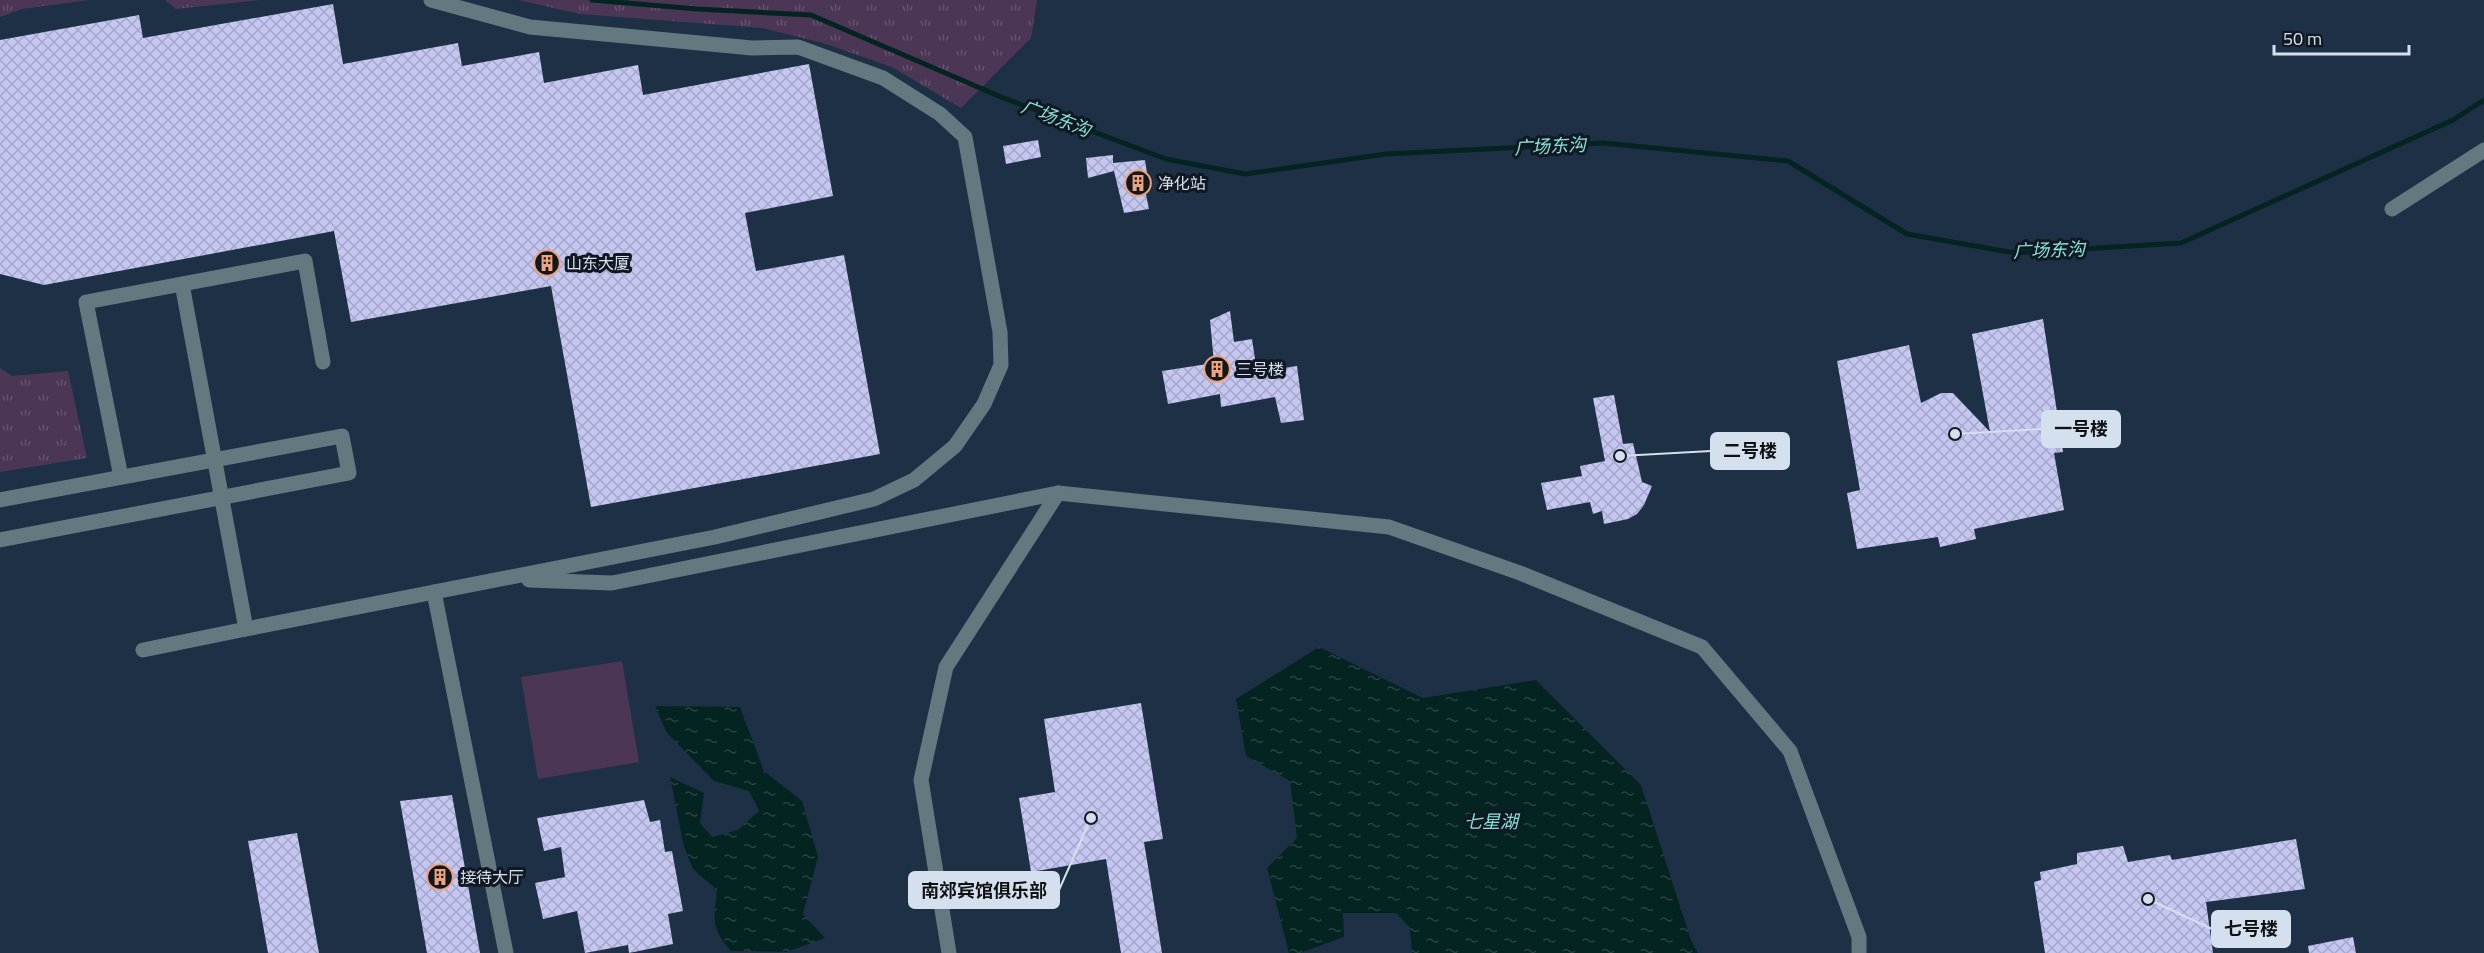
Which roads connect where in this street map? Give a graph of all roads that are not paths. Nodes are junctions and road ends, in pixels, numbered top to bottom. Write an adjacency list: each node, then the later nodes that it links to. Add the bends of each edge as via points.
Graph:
1 (432, 0): 12 (street, via 530,27 752,48 798,47 883,78 940,114 965,137 1000,332 1001,365 984,404 955,446 904,485 874,499 715,537)
2 (2484, 150): 3 (street)
3 (2392, 210)
4 (182, 284): 5 (street, via 305,261); 6 (street); 7 (street, via 86,302)
5 (323, 362)
6 (213, 460): 7 (street); 9 (street); 9 (street, via 342,436 349,473)
7 (120, 477): 10 (street)
8 (1058, 493): 12 (street, via 612,583); 17 (street, via 946,667 921,780); 18 (street, via 1389,527 1520,573 1702,648 1790,751 1859,937)
9 (220, 498): 11 (street); 14 (street)
10 (0, 500)
11 (0, 540)
12 (499, 579): 13 (street)
13 (434, 592): 14 (street); 16 (street)
14 (246, 628): 15 (street)
15 (143, 650)
16 (506, 953)
17 (949, 953)
18 (1859, 953)

